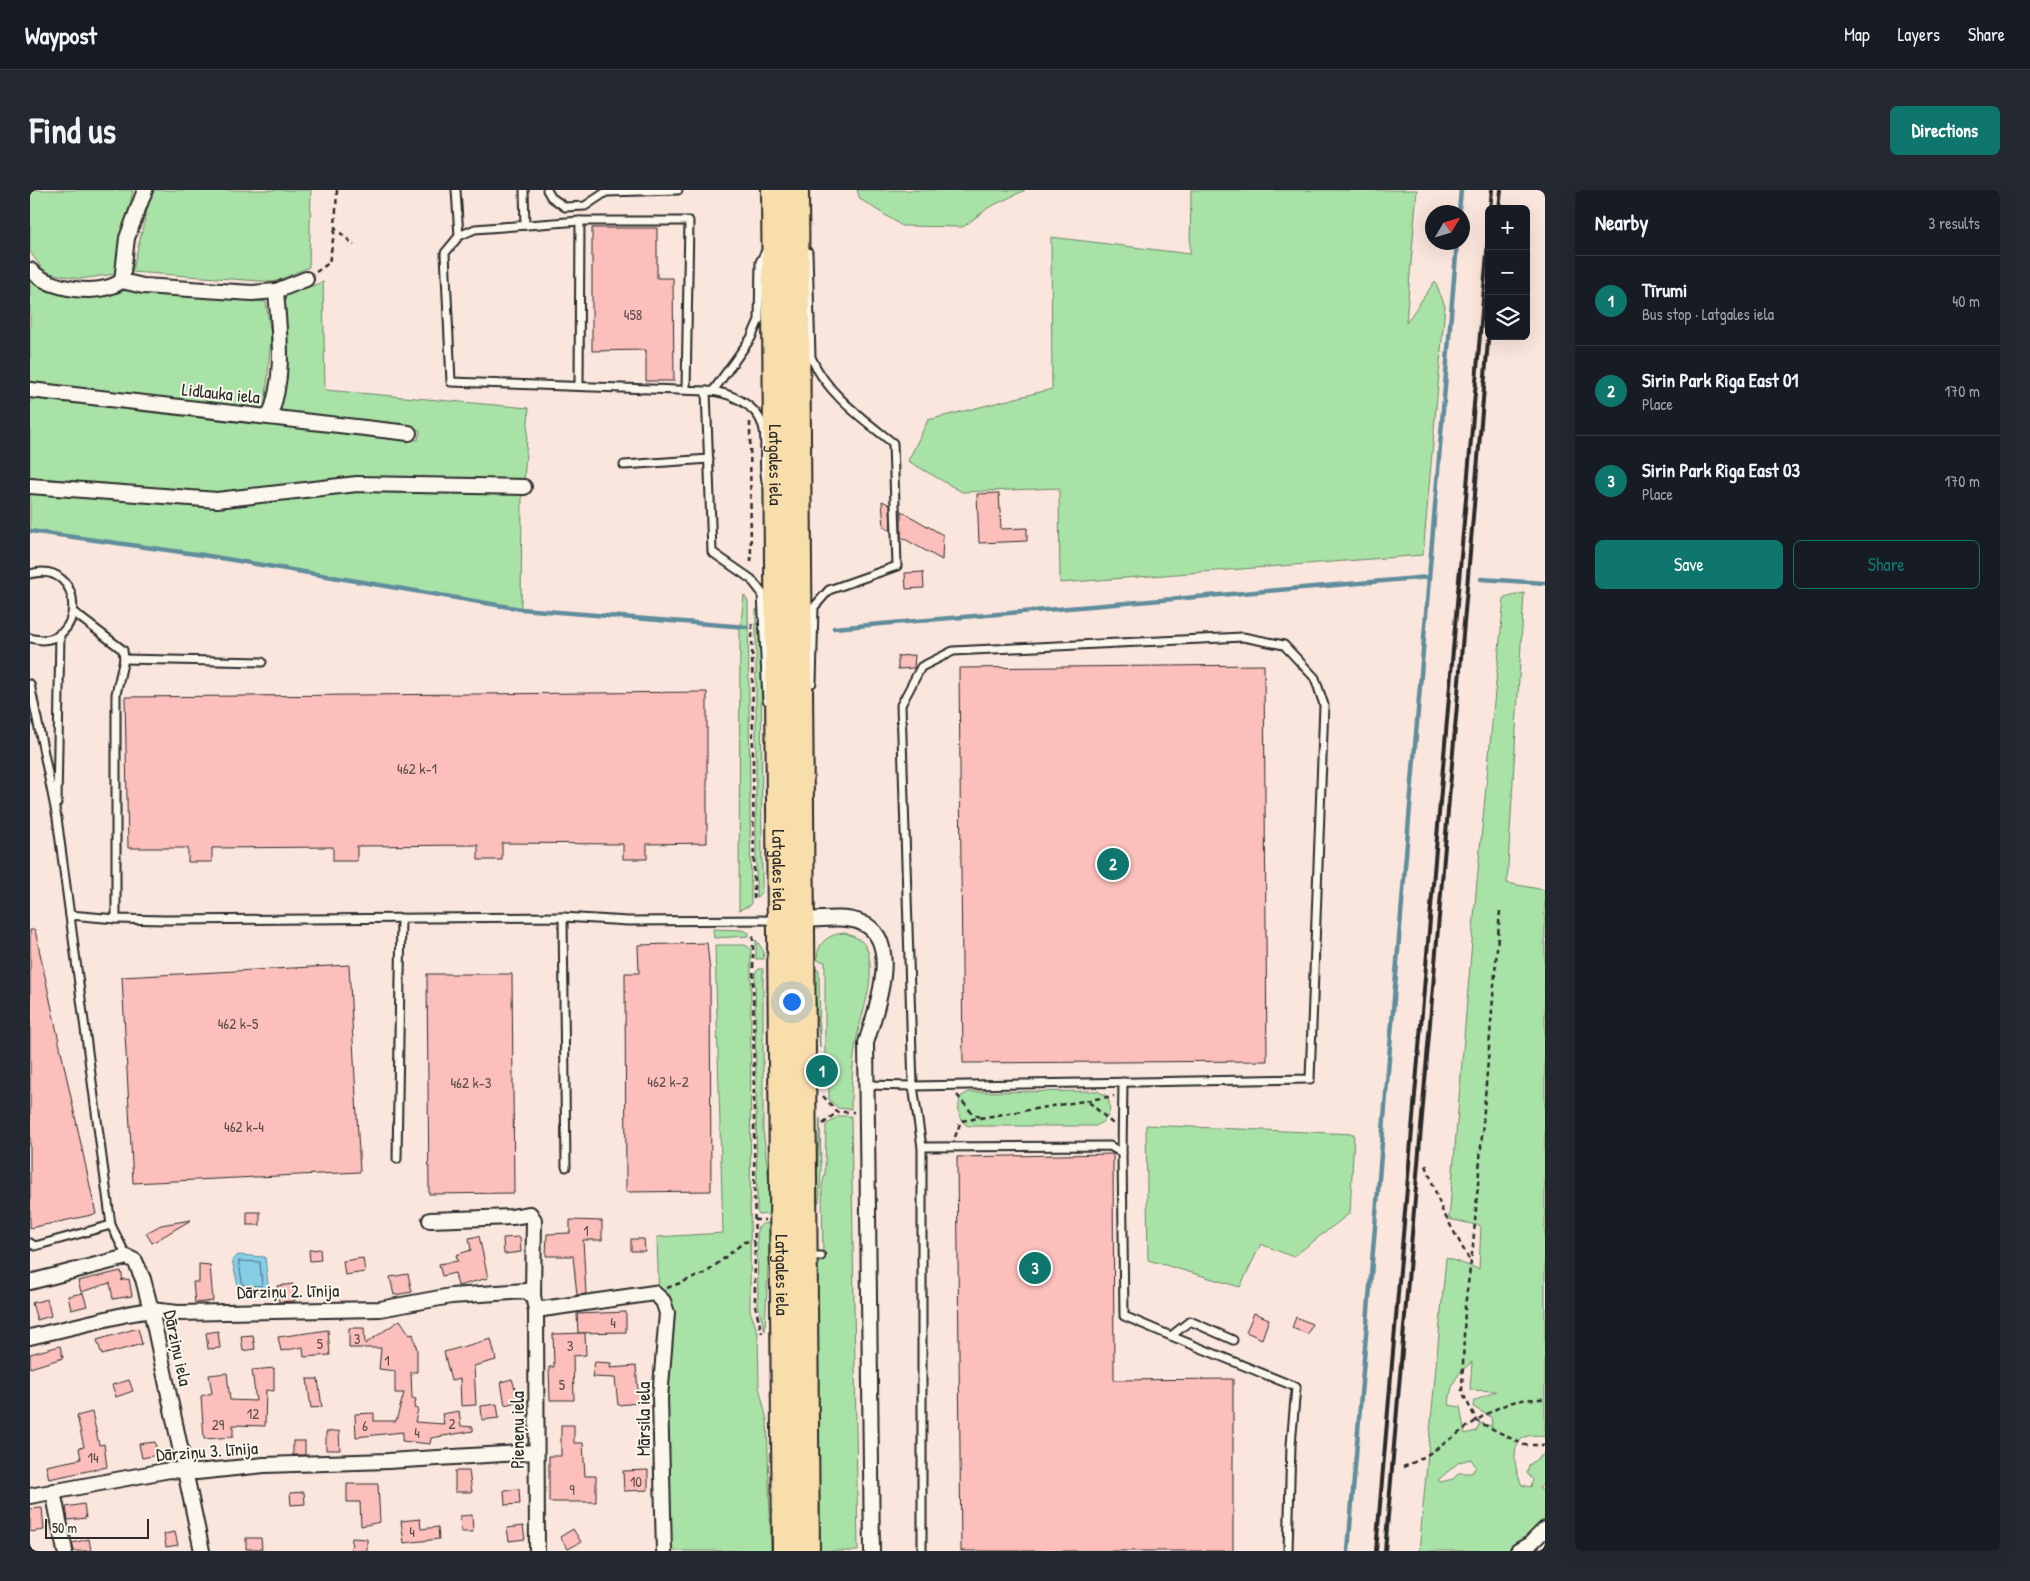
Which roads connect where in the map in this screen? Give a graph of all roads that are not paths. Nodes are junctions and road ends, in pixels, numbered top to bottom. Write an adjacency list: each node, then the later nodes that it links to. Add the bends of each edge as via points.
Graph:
1 (145, 190): 15 (street, via 127,238)
2 (456, 190): 11 (lane)
3 (524, 190): 9 (lane)
4 (547, 190): 5 (lane, via 551,197 566,207 585,206 606,192)
5 (678, 190)
6 (781, 196): 7 (lane); 10 (highway, Latgales iela); 38 (highway, Latgales iela)
7 (805, 221)
8 (580, 222): 9 (lane); 17 (lane); 19 (lane, via 689,221)
9 (526, 225): 11 (lane, via 475,229)
10 (775, 233): 20 (lane, via 760,262 759,320 751,338); 27 (highway, Latgales iela)
11 (458, 236): 17 (lane, via 446,253 451,382)
12 (808, 246): 35 (lane, via 811,357 822,378 893,443 897,566 828,590 814,607)
13 (30, 270): 15 (street, via 57,286 99,290 112,288)
14 (306, 279): 16 (street)
15 (122, 281): 16 (street, via 144,286)
16 (276, 291): 21 (street, via 281,358)
17 (579, 386): 19 (lane)
18 (30, 390): 21 (street, Lidlauka iela, via 259,418)
19 (686, 390): 20 (lane)
20 (710, 391): 23 (lane); 27 (lane, via 728,394 750,408 763,426 764,473)
21 (269, 416): 22 (street, Lidlauka iela)
22 (408, 433)
23 (709, 459): 24 (lane); 36 (lane, via 712,552 751,579 762,593 765,686 769,710)
24 (624, 465)
25 (30, 486): 26 (street, via 217,500 358,484)
26 (524, 487)
27 (777, 514): 36 (highway, Latgales iela)
28 (30, 574): 29 (lane, via 50,573 61,579 74,600)
29 (73, 612): 30 (lane, via 69,624); 32 (lane, via 123,650)
30 (60, 633): 31 (lane, via 49,638); 39 (lane)
31 (30, 638)
32 (124, 659): 33 (lane); 43 (lane, via 116,694)
33 (262, 662)
34 (30, 684): 39 (lane)
35 (812, 694)
36 (778, 728): 44 (highway, Latgales iela)
37 (810, 780): 38 (lane, Latgales iela)
38 (800, 803): 44 (highway, Latgales iela)
39 (57, 818): 40 (lane)
40 (70, 915): 43 (lane); 53 (lane)
41 (563, 917): 42 (lane); 44 (lane, via 628,921); 51 (lane)
42 (401, 918): 43 (lane); 50 (lane)
43 (116, 919)
44 (790, 920): 46 (street, via 848,920 863,923 878,935 882,948 883,987 866,1043); 71 (highway, Latgales iela); 72 (highway, Latgales iela, via 813,1256)
45 (1122, 1082): 47 (lane); 47 (lane, via 1310,1079 1324,705 1315,678 1284,646 1243,637 954,651 921,667 901,705); 49 (lane)
46 (866, 1085): 47 (lane); 73 (street)
47 (913, 1086): 48 (lane)
48 (922, 1148): 49 (lane, via 1110,1146); 74 (lane)
49 (1122, 1153): 59 (lane, via 1124,1316)
50 (397, 1158)
51 (566, 1166)
52 (430, 1220): 57 (street, Pieneņu iela, via 530,1214 535,1228)
53 (111, 1225): 54 (lane, via 35,1246); 55 (lane)
54 (30, 1243)
55 (127, 1257): 56 (street); 58 (street, Dārziņu iela, via 136,1261)
56 (30, 1282)
57 (534, 1303): 58 (street, Dārziņu 2. līnija, via 526,1290 452,1296 380,1309 178,1313); 62 (street, Pieneņu iela); 70 (street, Mārsila iela, via 654,1293 664,1301 667,1313 660,1398)
58 (151, 1310): 60 (street, Dārziņu 2. līnija); 63 (street, Dārziņu iela)
59 (1171, 1336): 61 (lane, via 1190,1321); 75 (lane, via 1296,1387)
60 (30, 1337)
61 (1233, 1340)
62 (536, 1452): 63 (street, Dārziņu 3. līnija); 69 (street, Pieneņu iela)
63 (185, 1472): 64 (street, Dārziņu 3. līnija, via 170,1470); 68 (street, Dārziņu iela)
64 (53, 1491): 65 (street, Dārziņu 3. līnija); 67 (street)
65 (30, 1496)
66 (1545, 1528): 76 (street)
67 (65, 1551)
68 (202, 1551)
69 (537, 1551)
70 (664, 1551)
71 (785, 1551)
72 (807, 1551)
73 (872, 1551)
74 (922, 1551)
75 (1288, 1551)
76 (1518, 1551)

